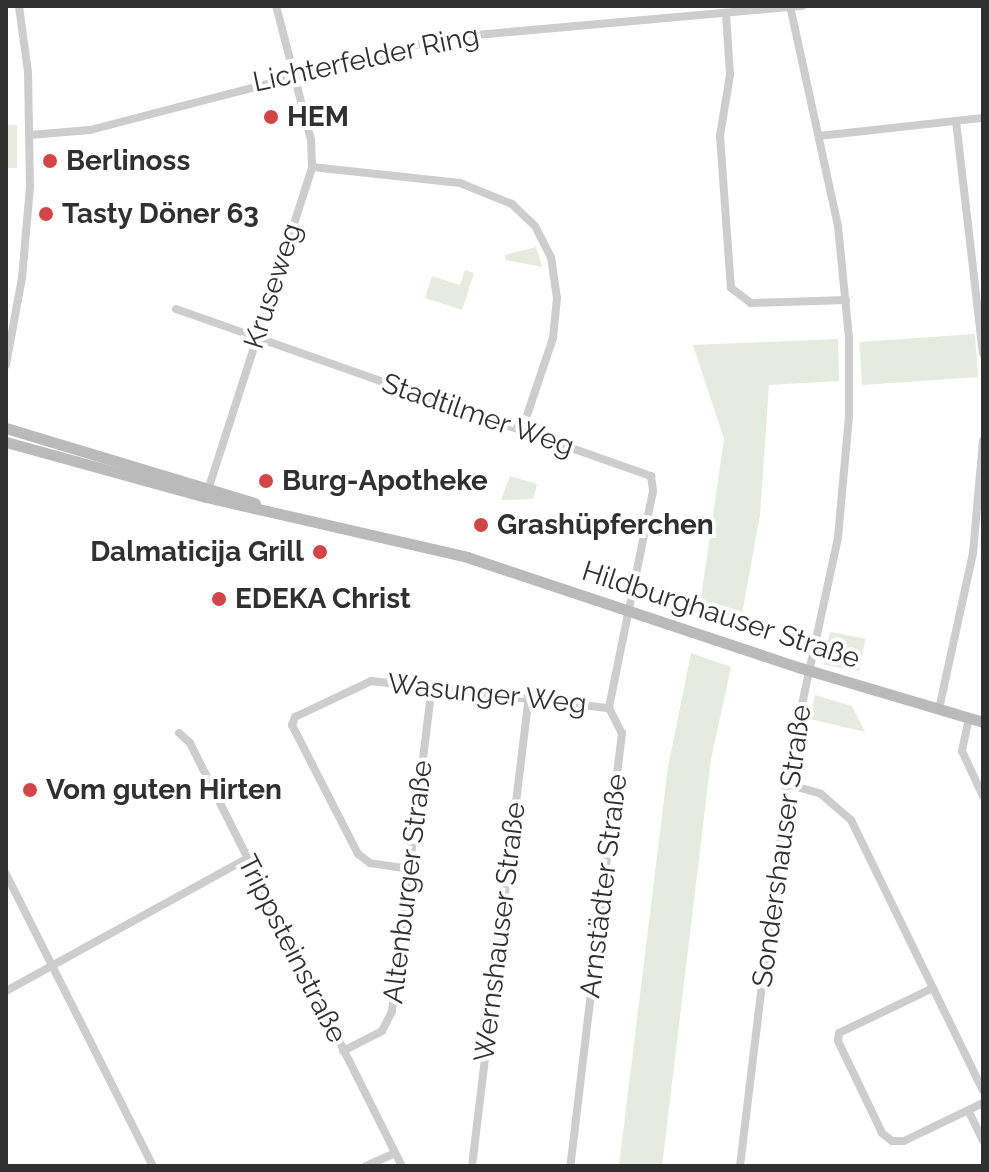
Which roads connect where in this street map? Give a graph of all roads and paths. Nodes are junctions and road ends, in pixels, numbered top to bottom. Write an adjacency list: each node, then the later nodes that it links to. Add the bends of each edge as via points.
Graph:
1 (19, 6): 9 (street)
2 (276, 6): 6 (street, Kruseweg)
3 (803, 6): 4 (street, Lichterfelder Ring)
4 (790, 7): 5 (street, Lichterfelder Ring); 10 (street, Sondershauser Straße)
5 (726, 14): 6 (street, Lichterfelder Ring, via 479,32); 12 (street, via 730,75 720,136 731,288 751,303)
6 (292, 73): 9 (street, Lichterfelder Ring, via 90,130); 11 (street, Kruseweg, via 311,140)
7 (983, 118): 8 (street)
8 (956, 121): 10 (street); 15 (street)
9 (30, 135): 16 (street, via 23,267)
10 (819, 136): 12 (street, Sondershauser Straße)
11 (312, 167): 14 (street, Kruseweg); 18 (street, via 460,183 512,204 535,226 551,257 557,298 553,338)
12 (846, 300): 23 (street, Sondershauser Straße, via 849,416 844,489)
13 (176, 309): 14 (street, Stadtilmer Weg)
14 (256, 338): 18 (street, Stadtilmer Weg); 21 (street, Kruseweg)
15 (983, 353)
16 (6, 365)
17 (6, 428): 21 (main road, Hildburghauser Straße)
18 (522, 430): 22 (street, Stadtilmer Weg, via 651,476 653,491)
19 (983, 440): 27 (street, via 973,553)
20 (6, 442): 21 (main road, Hildburghauser Straße)
21 (208, 492): 22 (main road, Hildburghauser Straße, via 247,497 259,506 467,557)
22 (628, 610): 23 (main road, Hildburghauser Straße); 26 (street, Arnstädter Straße)
23 (810, 671): 27 (main road, Hildburghauser Straße); 31 (street, Sondershauser Straße)
24 (432, 687): 25 (street, Wasunger Weg); 34 (street, Altenburger Straße); 34 (street, Wasunger Weg, via 361,683 291,723 358,854 370,863)
25 (529, 698): 26 (street, Wasunger Weg); 48 (street, Wernshauser Straße)
26 (609, 708): 49 (street, Arnstädter Straße, via 622,733)
27 (939, 709): 28 (main road, Hildburghauser Straße)
28 (969, 718): 29 (main road, Hildburghauser Straße); 32 (street, via 962,751)
29 (983, 722)
30 (179, 733): 33 (street, Trippsteinstraße, via 190,743)
31 (787, 784): 37 (street, via 821,794 851,820); 50 (street, Sondershauser Straße)
32 (983, 796)
33 (246, 859): 36 (street); 39 (street, Trippsteinstraße)
34 (410, 869): 39 (street, Altenburger Straße, via 390,1019 376,1034)
35 (6, 874): 36 (street)
36 (52, 966): 38 (street); 45 (street)
37 (933, 988): 40 (street); 42 (street, via 839,1033 838,1041 882,1133 892,1141 904,1141)
38 (6, 991)
39 (343, 1051): 44 (street, Trippsteinstraße)
40 (983, 1091)
41 (983, 1103): 42 (street)
42 (968, 1110): 43 (street)
43 (983, 1141)
44 (395, 1153): 46 (street); 47 (street, Trippsteinstraße)
45 (153, 1166)
46 (366, 1166)
47 (402, 1166)
48 (472, 1166)
49 (570, 1166)
50 (740, 1166)

